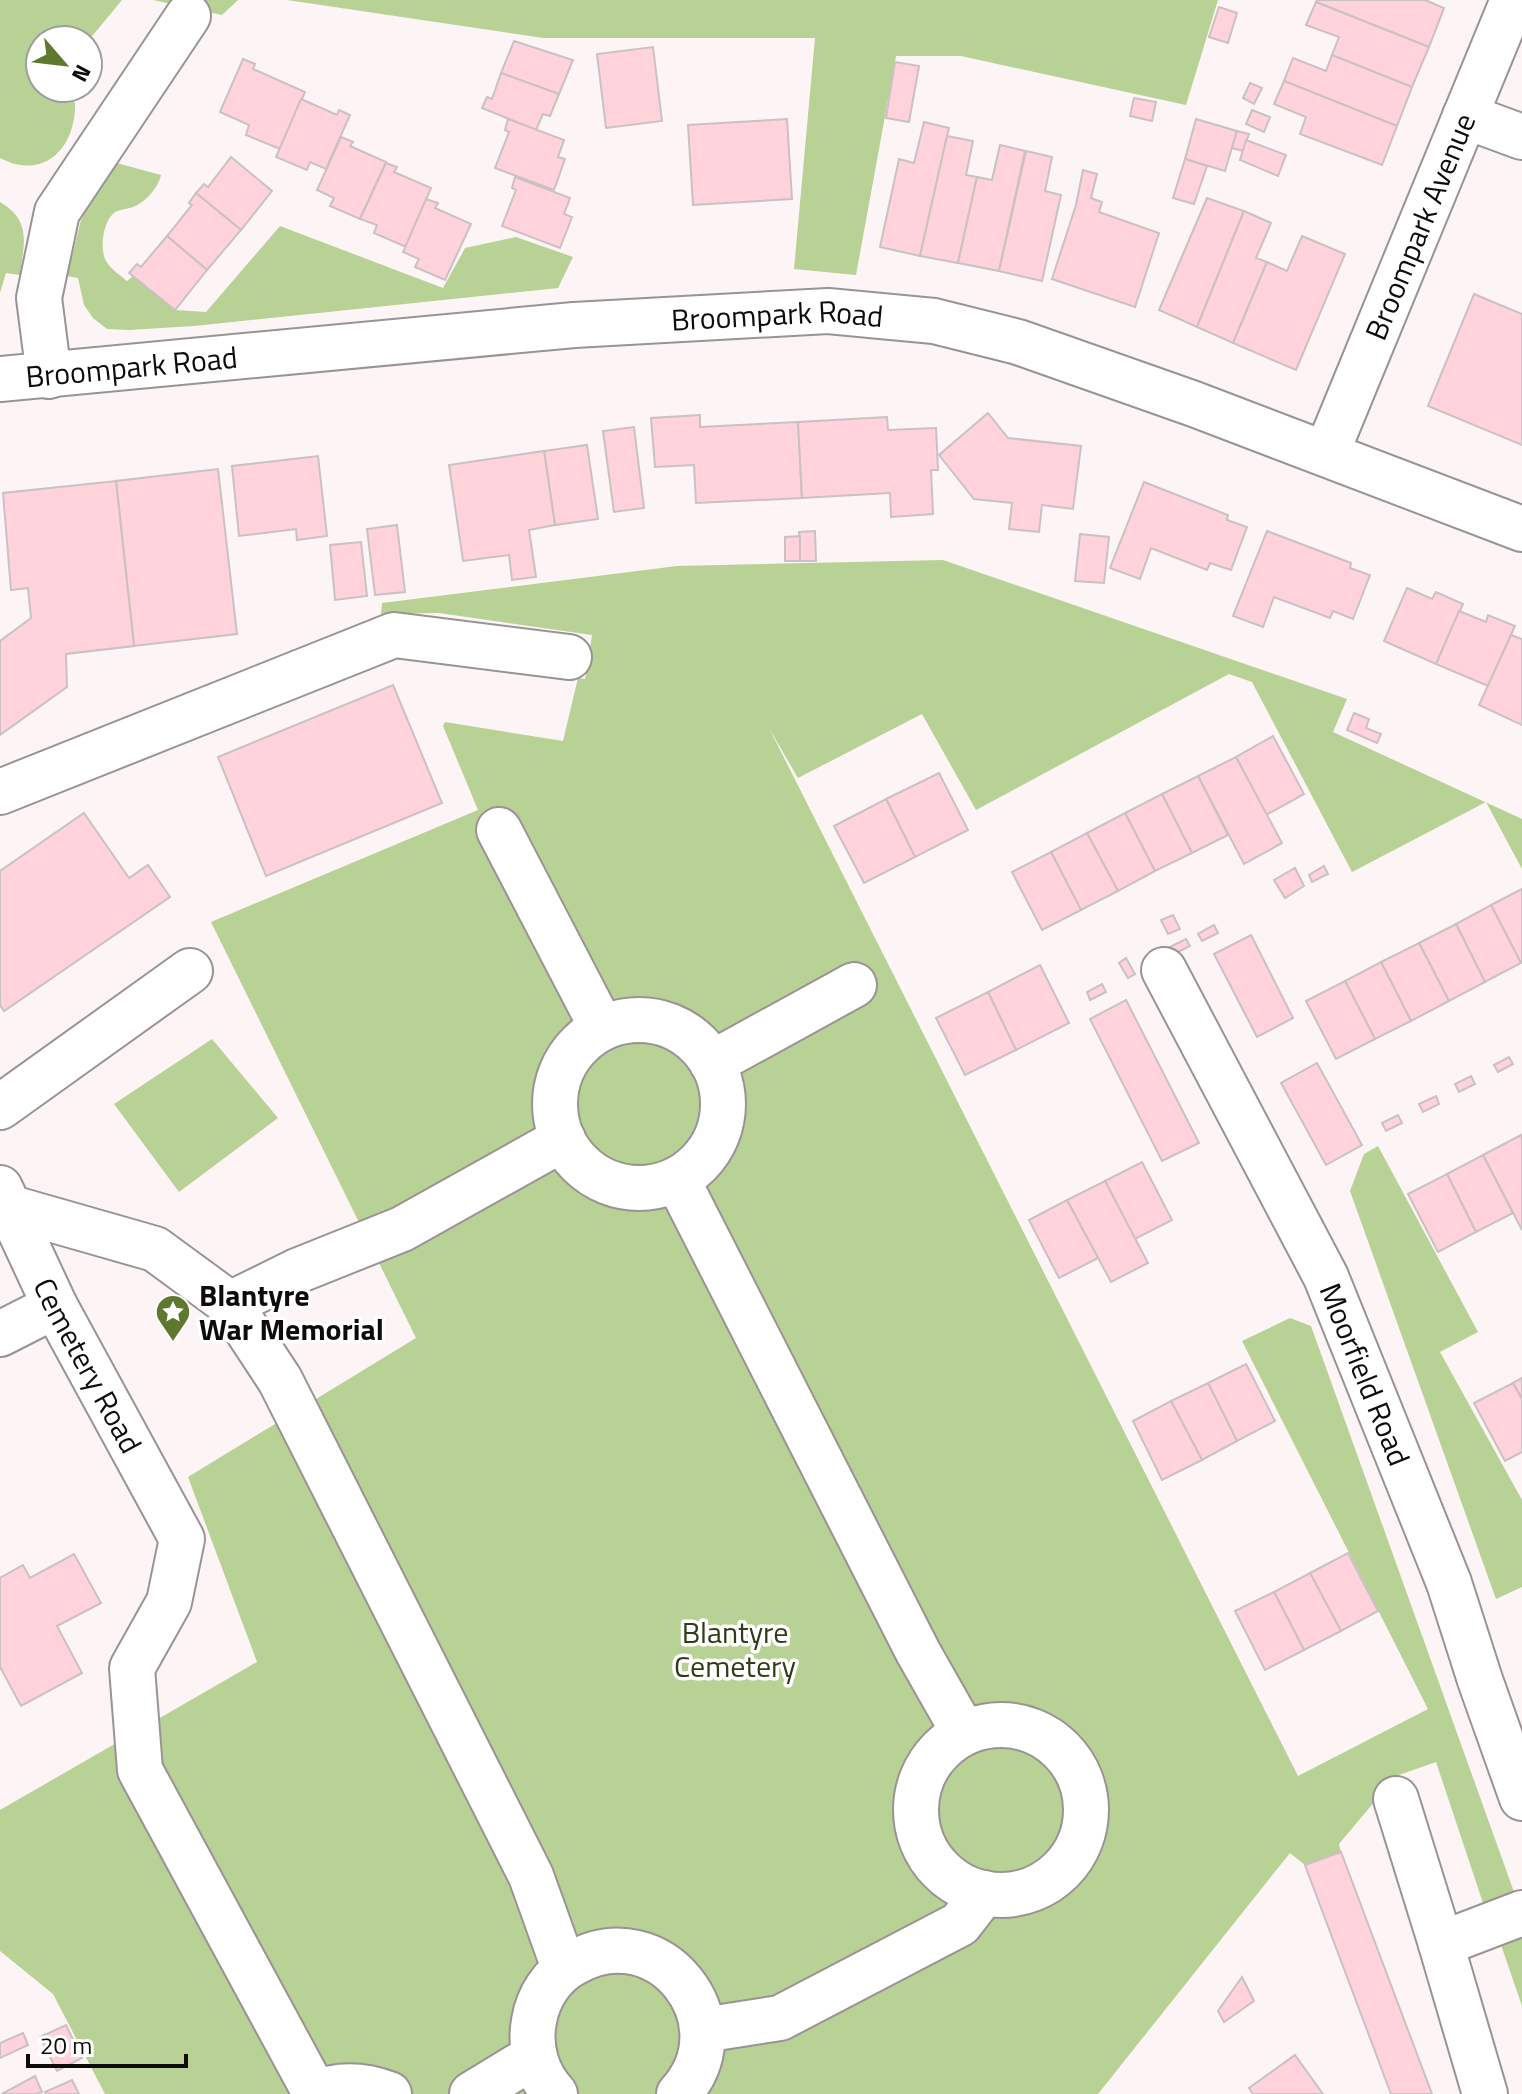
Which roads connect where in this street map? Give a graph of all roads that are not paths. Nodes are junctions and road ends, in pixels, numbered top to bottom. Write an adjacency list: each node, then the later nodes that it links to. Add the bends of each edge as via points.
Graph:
1 (1513, 0): 3 (street, Broompark Avenue)
2 (188, 16): 5 (street, via 57,212 39,298)
3 (1465, 116): 4 (street); 7 (street, Broompark Avenue)
4 (1522, 137)
5 (49, 376): 6 (street, Broompark Road); 7 (street, Broompark Road, via 574,325 828,311 934,321 1018,342)
6 (0, 379)
7 (1327, 452): 8 (street, Broompark Road)
8 (1522, 529)
9 (569, 657): 10 (street, via 394,635)
10 (0, 792)
11 (499, 830): 15 (street)
12 (1164, 970): 25 (street, Moorfield Road, via 1326,1277 1449,1583)
13 (190, 971): 17 (street)
14 (854, 985): 16 (street)
15 (602, 1028): 16 (street, via 632,1021 664,1024 683,1032); 18 (street, via 572,1052 562,1069 555,1116)
16 (712, 1063): 19 (street, via 721,1088 722,1115 714,1141)
17 (0, 1107)
18 (563, 1139): 19 (street, via 577,1161 598,1178 624,1187 651,1187); 21 (street, via 402,1229)
19 (677, 1179): 24 (street)
20 (4, 1197): 21 (street, via 155,1249); 22 (street, Cemetery Road)
21 (230, 1304): 30 (street, via 280,1380 531,1876)
22 (55, 1306): 23 (street); 33 (street, Cemetery Road, via 182,1539 169,1602 132,1668 140,1770)
23 (0, 1334)
24 (964, 1733): 27 (street, via 942,1748 926,1769 917,1821 924,1846 939,1868 959,1884); 27 (street, via 992,1725 1021,1727 1048,1738 1070,1758 1083,1784 1087,1813 1080,1842 1064,1867 1042,1885 1013,1894)
25 (1522, 1798)
26 (1396, 1799): 29 (street)
27 (984, 1893): 31 (street, via 960,1924 780,2018)
28 (1522, 1913): 29 (street)
29 (1441, 1944): 37 (street)
30 (564, 1968): 31 (street, via 587,1955 640,1953 683,1981 697,2004); 32 (street, via 547,1987 531,2035)
31 (703, 2030): 36 (street, via 700,2058)
32 (545, 2077): 35 (street, via 518,2066)
33 (314, 2093): 34 (street, via 363,2086)
34 (389, 2094)
35 (472, 2094)
36 (679, 2094)
37 (1485, 2094)

